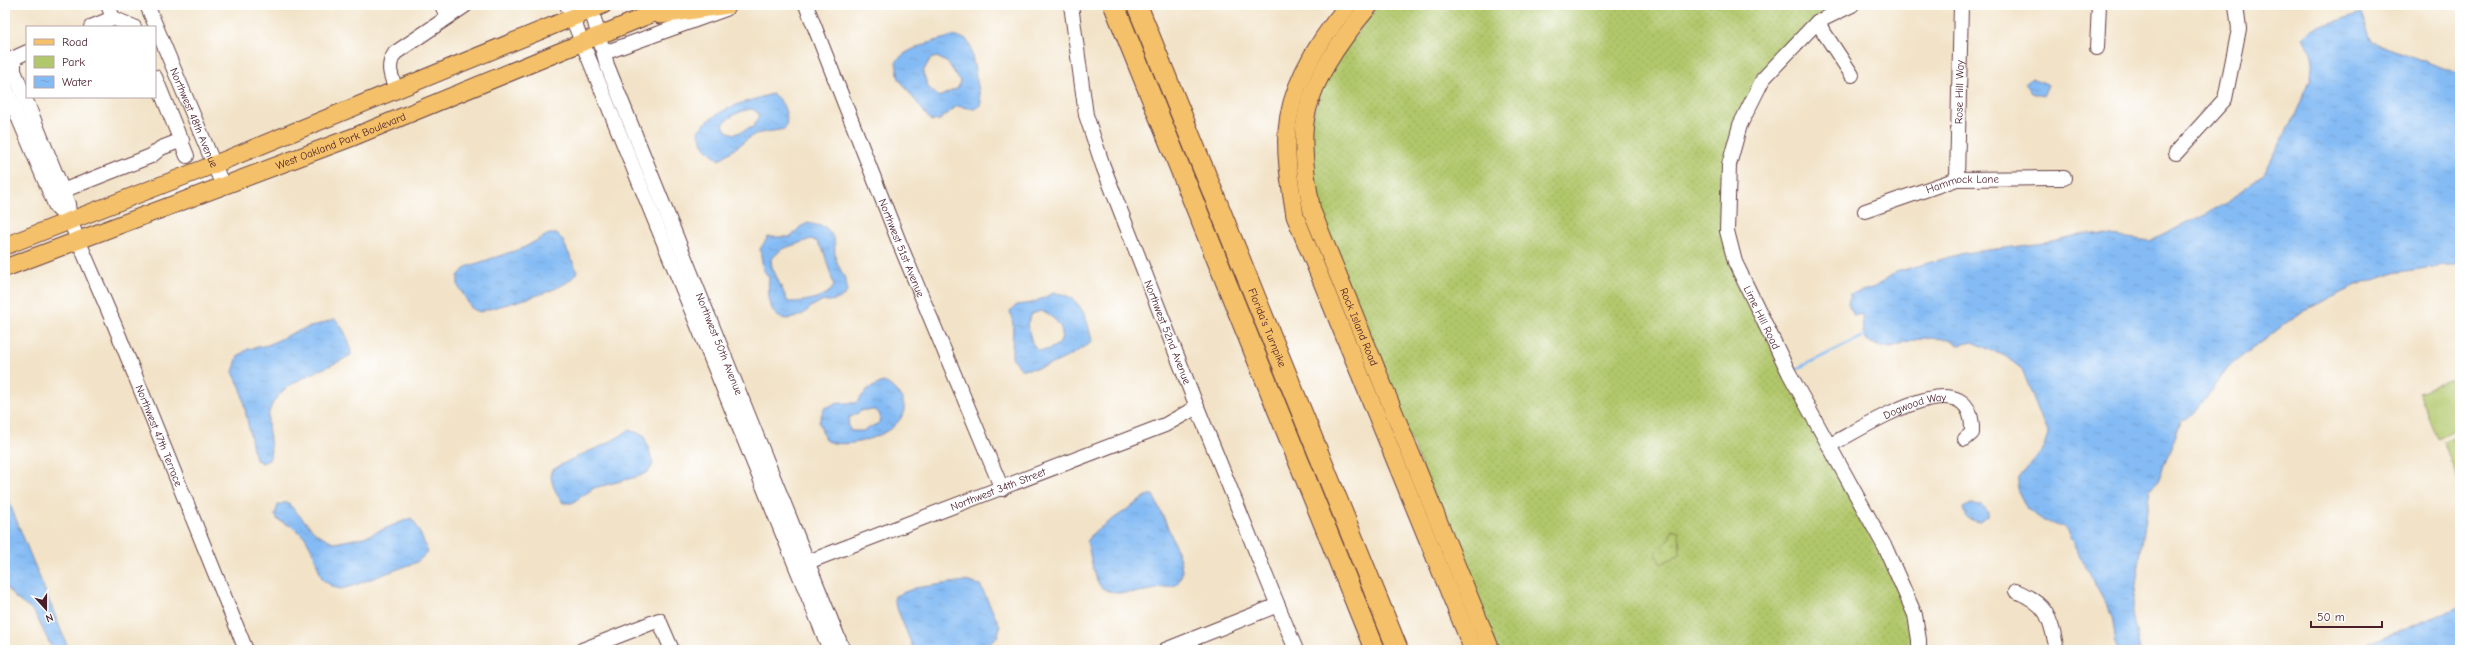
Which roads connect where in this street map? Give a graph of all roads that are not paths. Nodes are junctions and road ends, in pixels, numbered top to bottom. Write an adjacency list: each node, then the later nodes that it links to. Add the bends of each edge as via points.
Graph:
1 (108, 5): 20 (street)
2 (147, 5): 25 (street, Northwest 48th Avenue)
3 (466, 5): 18 (street)
4 (673, 5): 21 (main road, West Oakland Park Boulevard)
5 (728, 5): 21 (main road, via 685,10)
6 (736, 5): 31 (street)
7 (806, 5): 58 (street, Northwest 51st Avenue, via 901,247)
8 (1071, 5): 55 (street, Northwest 52nd Avenue, via 1086,115 1103,166)
9 (1114, 5): 69 (highway, Florida's Turnpike)
10 (1136, 5): 70 (highway, Florida's Turnpike)
11 (1348, 5): 71 (main road, Rock Island Road, via 1317,48 1294,96 1287,130 1287,168 1296,216)
12 (1370, 5): 72 (main road, Rock Island Road, via 1337,48 1310,102 1304,131 1304,167 1312,211)
13 (1852, 5): 22 (street, Lime Hill Road)
14 (1961, 5): 41 (street, Rose Hill Way)
15 (2099, 5): 29 (street)
16 (2236, 5): 38 (street, via 2238,29 2225,99)
17 (594, 7): 19 (main road); 27 (street, Northwest 50th Avenue)
18 (444, 11): 36 (street, via 395,53 390,61 390,74)
19 (570, 11): 28 (street, Northwest 50th Avenue); 36 (main road)
20 (113, 18): 23 (street); 24 (street)
21 (639, 20): 27 (main road, West Oakland Park Boulevard)
22 (1817, 22): 33 (street); 57 (street, Lime Hill Road, via 1763,79 1740,125 1729,165 1727,231 1735,262 1761,317)
23 (93, 26)
24 (132, 26)
25 (156, 26)
26 (156, 27): 40 (street, Northwest 48th Avenue)
27 (599, 36): 28 (main road, West Oakland Park Boulevard); 31 (street, Northwest 50th Avenue)
28 (583, 42): 43 (main road, West Oakland Park Boulevard, via 354,137); 48 (street, Northwest 50th Avenue)
29 (2097, 48)
30 (26, 52): 32 (street)
31 (604, 53): 47 (street, Northwest 50th Avenue)
32 (9, 55): 44 (street, Northwest 47th Terrace)
33 (1852, 75)
34 (156, 79): 37 (street, Northwest 48th Avenue)
35 (5, 86): 46 (street, Northwest 47th Terrace, via 56,207)
36 (396, 89): 40 (main road)
37 (182, 140): 39 (street, Northwest 48th Avenue); 44 (street, via 161,148 151,156)
38 (2176, 153)
39 (187, 156)
40 (213, 165): 43 (street, Northwest 48th Avenue); 46 (main road)
41 (1957, 178): 42 (street, Hammock Lane); 45 (street, Hammock Lane)
42 (2064, 178)
43 (223, 186): 49 (main road, West Oakland Park Boulevard)
44 (62, 191): 46 (street, Northwest 47th Terrace, via 68,204)
45 (1865, 211)
46 (70, 221): 49 (street, Northwest 47th Terrace); 50 (main road)
47 (675, 232): 48 (street); 52 (street, Northwest 50th Avenue)
48 (661, 238): 53 (street, Northwest 50th Avenue)
49 (78, 240): 51 (main road, West Oakland Park Boulevard); 62 (street, Northwest 47th Terrace)
50 (5, 246)
51 (5, 268)
52 (706, 310): 53 (street); 54 (street, Northwest 50th Avenue)
53 (693, 315): 54 (street, Northwest 50th Avenue)
54 (732, 392): 59 (street, Northwest 50th Avenue)
55 (1197, 407): 58 (street, Northwest 34th Street, via 1165,425); 61 (street, Northwest 52nd Avenue)
56 (1965, 439): 57 (street, Dogwood Way, via 1972,433 1973,417 1966,404 1953,396 1930,398 1889,412)
57 (1830, 445): 73 (street, Lime Hill Road, via 1886,548 1914,615)
58 (1002, 489): 59 (street, Northwest 34th Street)
59 (802, 564): 65 (street, Northwest 50th Avenue); 66 (street, Northwest 50th Avenue)
60 (2016, 591): 74 (street, via 2035,599 2051,619)
61 (1278, 605): 67 (street); 68 (street, Northwest 52nd Avenue)
62 (246, 650)
63 (582, 650): 64 (street, via 659,620)
64 (672, 650)
65 (830, 650)
66 (843, 650)
67 (1165, 650)
68 (1296, 650)
69 (1375, 650)
70 (1398, 650)
71 (1473, 650)
72 (1491, 650)
73 (1919, 650)
74 (2057, 650)

